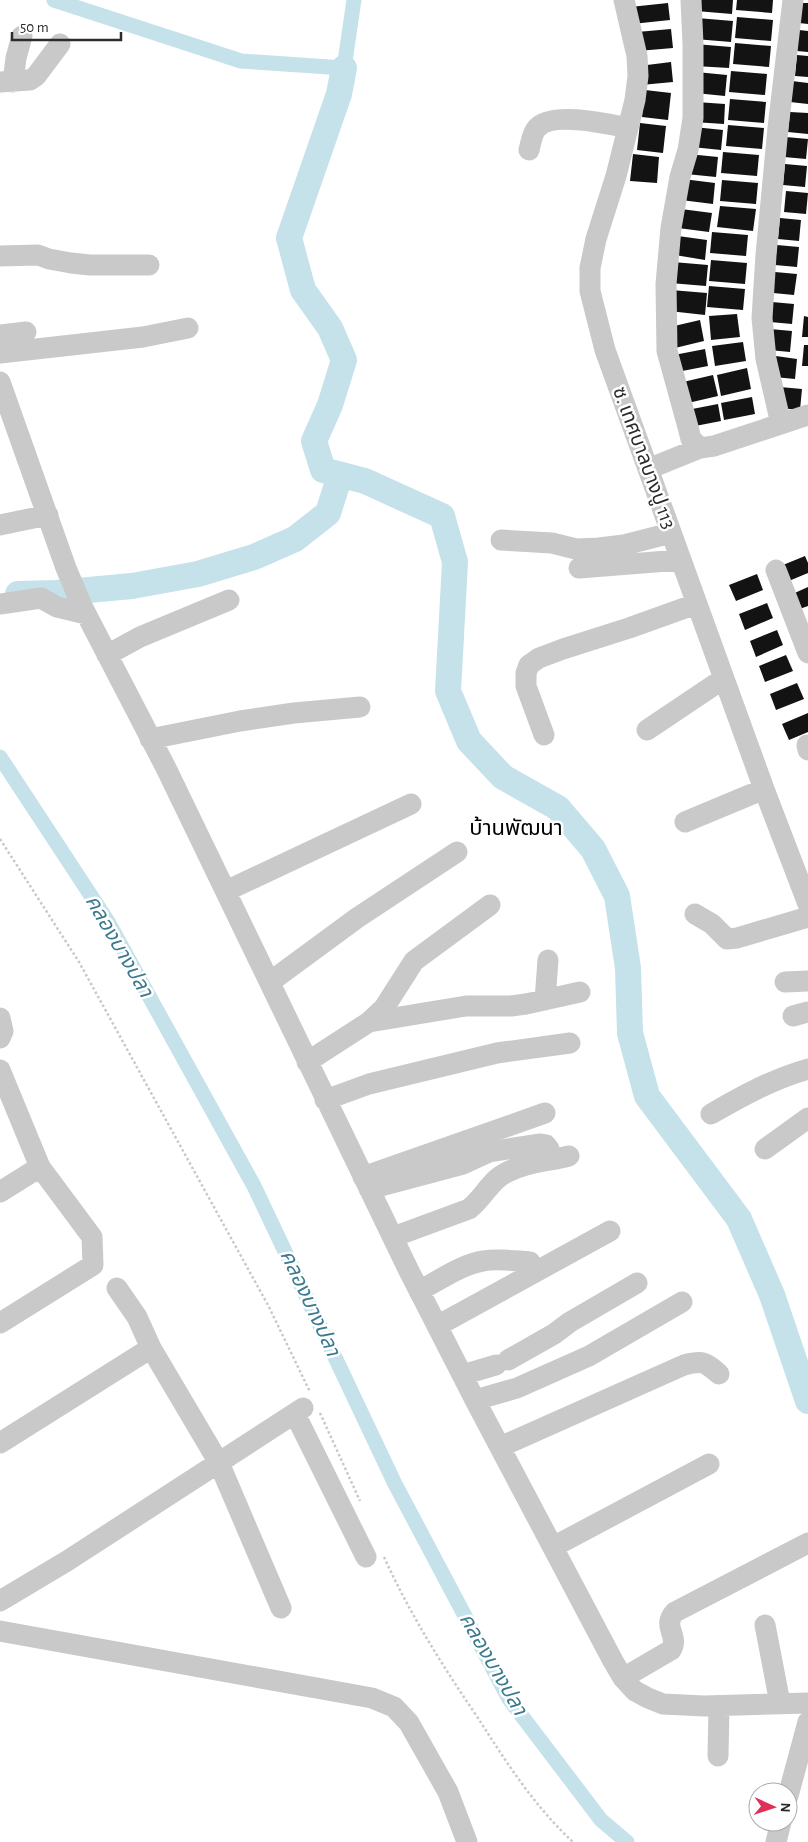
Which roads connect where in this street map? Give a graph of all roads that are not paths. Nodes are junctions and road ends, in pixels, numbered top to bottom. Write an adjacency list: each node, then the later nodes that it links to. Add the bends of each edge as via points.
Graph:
1 (624, 0): 7 (street, ซ. เทศบาลบางปู 113, via 638,76)
2 (691, 0): 18 (street, via 693,118 671,228 666,293 667,352)
3 (793, 0): 17 (street, via 778,128 762,318 766,358)
4 (22, 36): 6 (street)
5 (60, 44): 6 (street, via 36,76 30,80)
6 (7, 82)
7 (628, 128): 8 (street, via 585,121 544,122 534,131); 19 (street, ซ. เทศบาลบางปู 113, via 596,239 590,268 590,291 605,350)
8 (529, 150)
9 (0, 256): 10 (street, via 38,255 90,265)
10 (149, 265)
11 (188, 328): 14 (street, via 143,337)
12 (26, 332): 13 (street)
13 (0, 335)
14 (0, 353)
15 (0, 382): 20 (street)
16 (808, 415): 17 (street)
17 (781, 424): 18 (street, via 714,446)
18 (696, 443): 19 (street)
19 (646, 462): 22 (street, ซ. เทศบาลบางปู 113)
20 (48, 515): 21 (street); 30 (street)
21 (0, 525)
22 (671, 533): 23 (street, via 624,545 576,549 552,543); 24 (street, ซ. เทศบาลบางปู 113)
23 (501, 540)
24 (680, 560): 25 (street); 29 (street, ซ. เทศบาลบางปู 113)
25 (579, 568)
26 (776, 570): 31 (street)
27 (229, 600): 32 (street)
28 (0, 604): 30 (street, via 41,598 57,607)
29 (696, 604): 33 (street, ซ. เทศบาลบางปู 113); 36 (street, via 562,649 529,665 526,686)
30 (84, 610): 32 (street)
31 (808, 653)
32 (108, 654): 37 (street)
33 (724, 678): 35 (street); 40 (street, ซ. เทศบาลบางปู 113)
34 (360, 707): 37 (street, via 240,721)
35 (647, 730)
36 (544, 735)
37 (150, 739): 44 (street)
38 (808, 745): 39 (street)
39 (808, 750)
40 (764, 789): 42 (street); 45 (street, ซ. เทศบาลบางปู 113)
41 (411, 804): 44 (street)
42 (685, 822)
43 (457, 852): 51 (street)
44 (226, 891): 51 (street)
45 (808, 904)
46 (490, 905): 56 (street, via 414,961 384,1008)
47 (695, 914): 48 (street, via 712,924 727,939)
48 (808, 917)
49 (548, 960): 54 (street)
50 (808, 981): 52 (street)
51 (270, 982): 59 (street)
52 (785, 982)
53 (580, 992): 54 (street)
54 (545, 1000): 56 (street, via 511,1006 466,1006)
55 (0, 1018): 57 (street, via 3,1031)
56 (369, 1022): 59 (street)
57 (0, 1038)
58 (570, 1043): 62 (street, via 497,1053 369,1084)
59 (308, 1062): 62 (street)
60 (808, 1069): 64 (street, via 754,1090)
61 (0, 1070): 67 (street)
62 (326, 1100): 68 (street)
63 (546, 1113): 68 (street)
64 (711, 1114)
65 (808, 1118): 66 (street)
66 (765, 1149)
67 (40, 1167): 69 (street); 77 (street, via 92,1237 93,1265)
68 (366, 1183): 71 (street); 71 (street, via 463,1164 489,1152 539,1144 546,1145 560,1158 509,1171 498,1178 479,1202 469,1209)
69 (0, 1192)
70 (610, 1231): 78 (street)
71 (393, 1237): 75 (street)
72 (530, 1262): 75 (street, via 478,1262)
73 (637, 1283): 81 (street, via 502,1362)
74 (117, 1288): 79 (street, via 137,1316)
75 (419, 1291): 78 (street)
76 (682, 1302): 82 (street, via 589,1356 517,1388)
77 (0, 1323)
78 (437, 1326): 81 (street)
79 (151, 1348): 83 (street); 85 (street)
80 (719, 1374): 84 (street, via 705,1362 684,1365)
81 (462, 1375): 82 (street)
82 (475, 1400): 84 (street)
83 (0, 1444)
84 (500, 1447): 88 (street)
85 (219, 1463): 89 (street, via 306,1406); 90 (street, via 67,1562); 91 (street)
86 (709, 1464): 88 (street)
87 (808, 1542): 94 (street, via 675,1612 669,1624 674,1640 671,1650)
88 (553, 1547): 94 (street)
89 (374, 1554)
90 (0, 1601)
91 (280, 1608)
92 (765, 1625): 95 (street)
93 (0, 1631): 101 (street, via 372,1698 394,1707 409,1723 448,1792)
94 (623, 1678): 97 (street, via 635,1690 663,1704)
95 (780, 1703): 96 (street); 97 (street)
96 (808, 1703)
97 (719, 1706): 99 (street)
98 (808, 1722): 100 (street)
99 (718, 1756)
100 (792, 1782)
101 (467, 1842)

